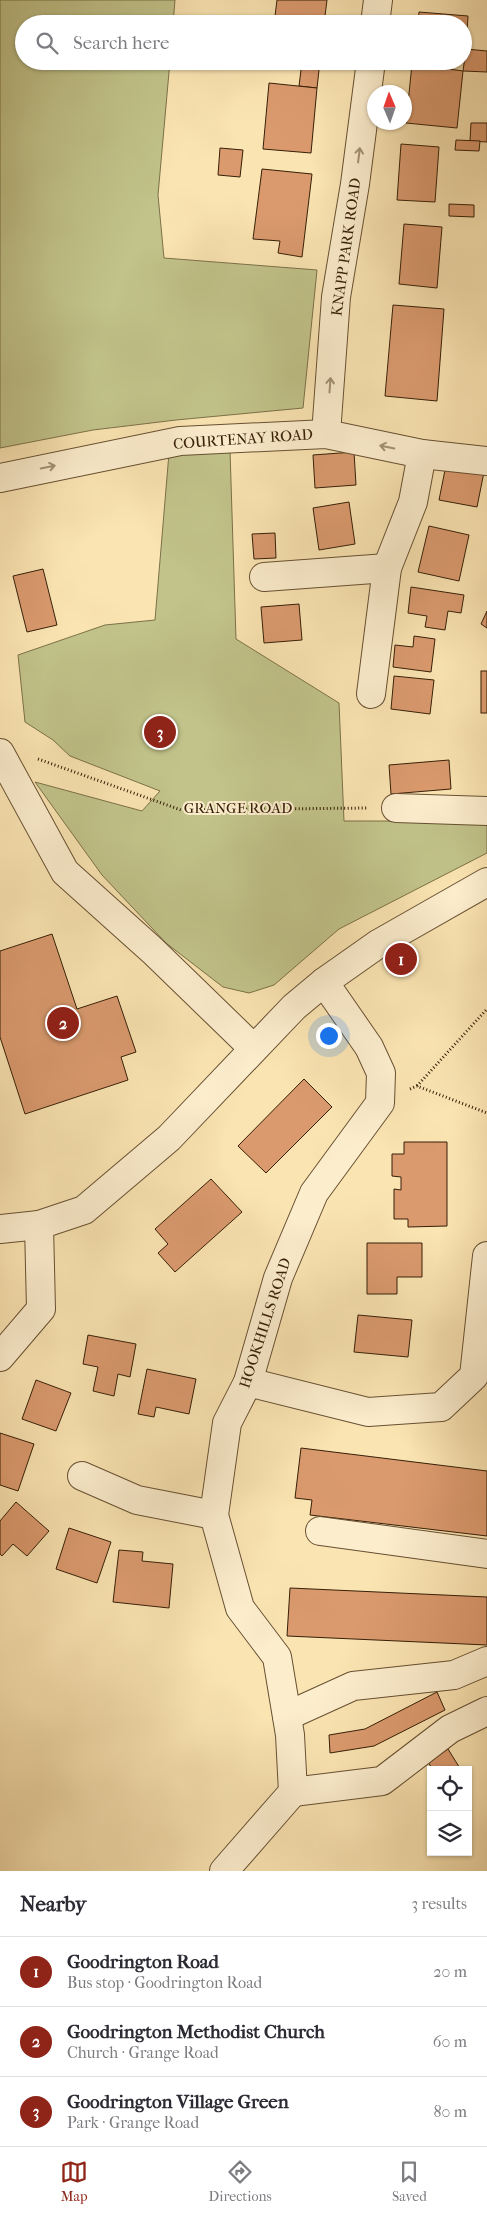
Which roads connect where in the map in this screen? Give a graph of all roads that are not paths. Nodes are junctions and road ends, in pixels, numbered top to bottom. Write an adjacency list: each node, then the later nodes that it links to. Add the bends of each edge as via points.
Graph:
1 (378, 0): 2 (street)
2 (376, 15)
3 (370, 70): 4 (street, KNAPP PARK ROAD, one-way to 3, via 336,297)
4 (326, 434): 5 (street, COURTENAY ROAD, one-way to 4); 7 (street, COURTENAY ROAD, one-way to 4, via 180,441)
5 (422, 454): 6 (street, COURTENAY ROAD); 8 (street, via 413,502)
6 (487, 461)
7 (0, 478)
8 (387, 568): 9 (street); 10 (street)
9 (264, 577)
10 (371, 694)
11 (0, 753): 16 (street, via 66,872)
12 (396, 808): 13 (street)
13 (487, 811)
14 (487, 882): 15 (street, via 378,944)
15 (324, 982): 16 (street); 21 (street, HOOKHILLS ROAD, via 369,1047 381,1073 380,1104 314,1193 278,1278)
16 (253, 1048): 17 (street, via 169,1138 84,1210)
17 (39, 1226): 18 (street); 20 (street, via 41,1309)
18 (0, 1229)
19 (487, 1256): 21 (street, via 474,1376 441,1408 368,1412)
20 (0, 1357)
21 (248, 1382): 23 (street, HOOKHILLS ROAD, via 227,1423)
22 (82, 1476): 23 (street, via 137,1500)
23 (214, 1515): 28 (street, HOOKHILLS ROAD, via 240,1608 277,1657)
24 (320, 1531): 25 (street)
25 (487, 1554)
26 (487, 1661): 28 (street, via 454,1676 353,1686)
27 (487, 1712): 29 (street, via 450,1729 382,1781)
28 (287, 1716): 29 (street, HOOKHILLS ROAD)
29 (293, 1792): 30 (street)
30 (224, 1871)

